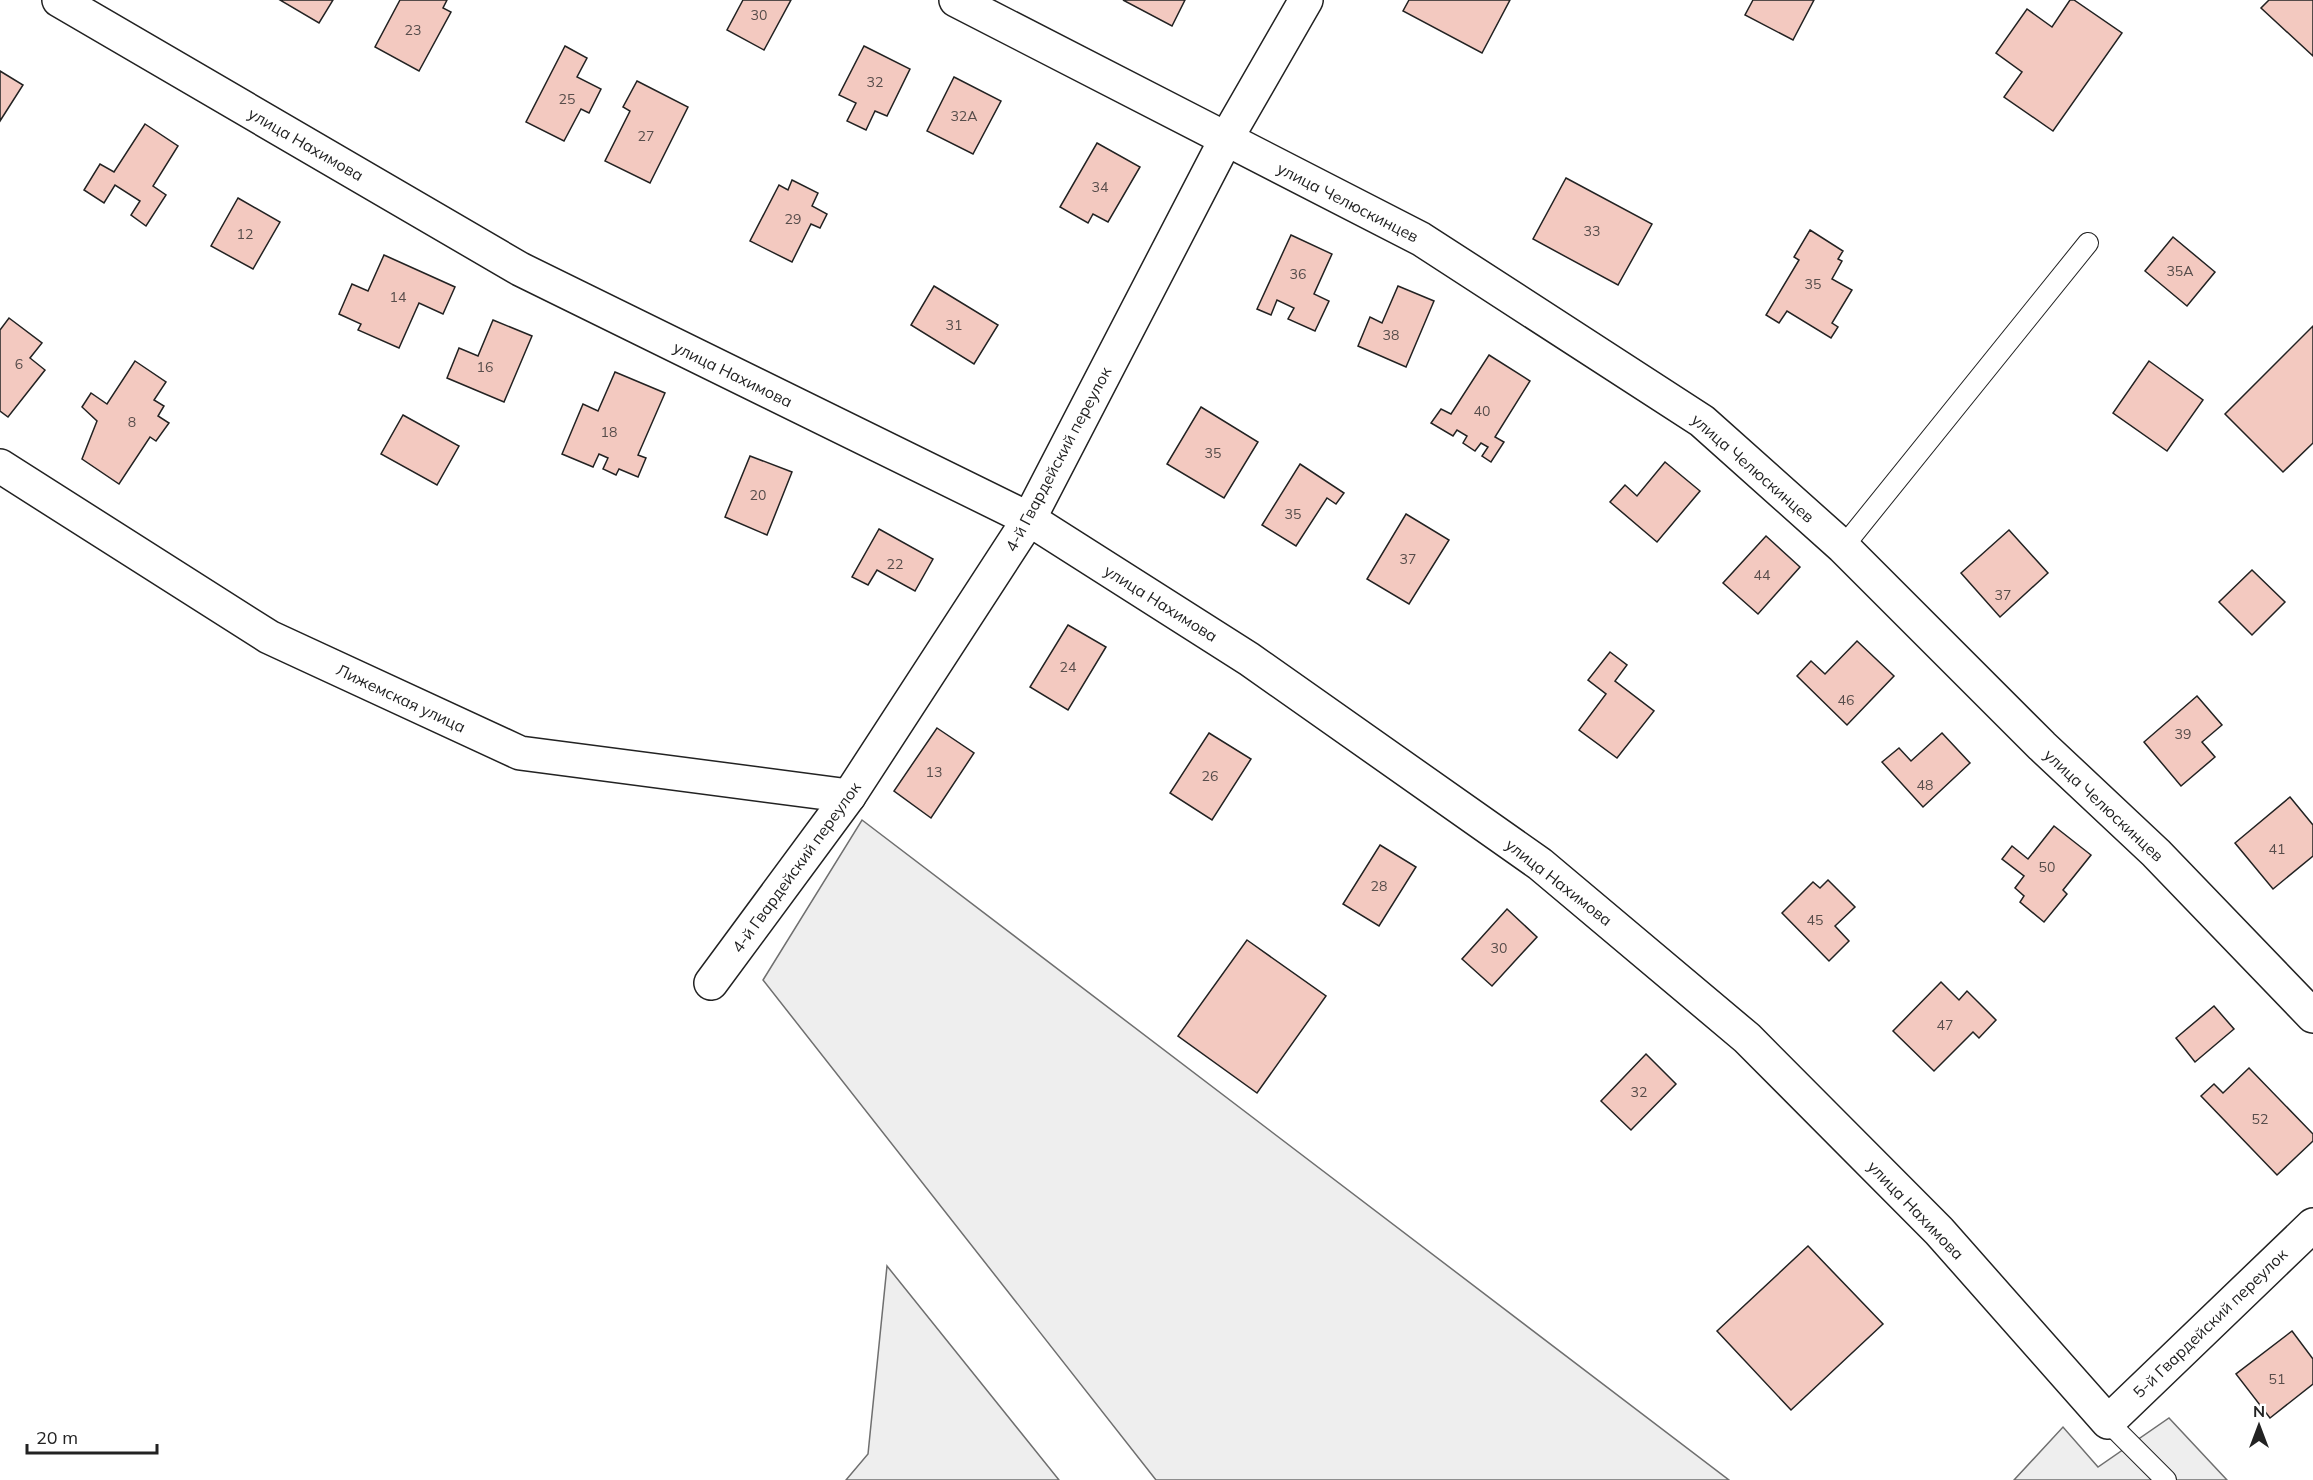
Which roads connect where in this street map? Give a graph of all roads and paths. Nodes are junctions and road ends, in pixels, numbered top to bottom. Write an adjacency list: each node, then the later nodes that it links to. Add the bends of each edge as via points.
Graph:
1 (59, 0): 7 (street, улица Нахимова, via 520,269)
2 (956, 0): 4 (street, улица Челюскинцев)
3 (1306, 0): 4 (street, 4-й Гвардейский переулок)
4 (1226, 139): 7 (street, 4-й Гвардейский переулок); 8 (street, улица Челюскинцев, via 1421,239 1702,421)
5 (2088, 243): 8 (lane)
6 (0, 466): 9 (street, Лижемская улица, via 269,637 520,753)
7 (1029, 519): 9 (street, 4-й Гвардейский переулок); 13 (street, улица Нахимова, via 1249,659 1558,879 1747,1038 1939,1231)
8 (1843, 547): 11 (street, улица Челюскинцев, via 2042,746 2156,853)
9 (849, 796): 10 (street, 4-й Гвардейский переулок)
10 (711, 983)
11 (2313, 1016)
12 (2313, 1225): 13 (street, 5-й Гвардейский переулок)
13 (2108, 1422): 14 (lane)
14 (2166, 1480)

